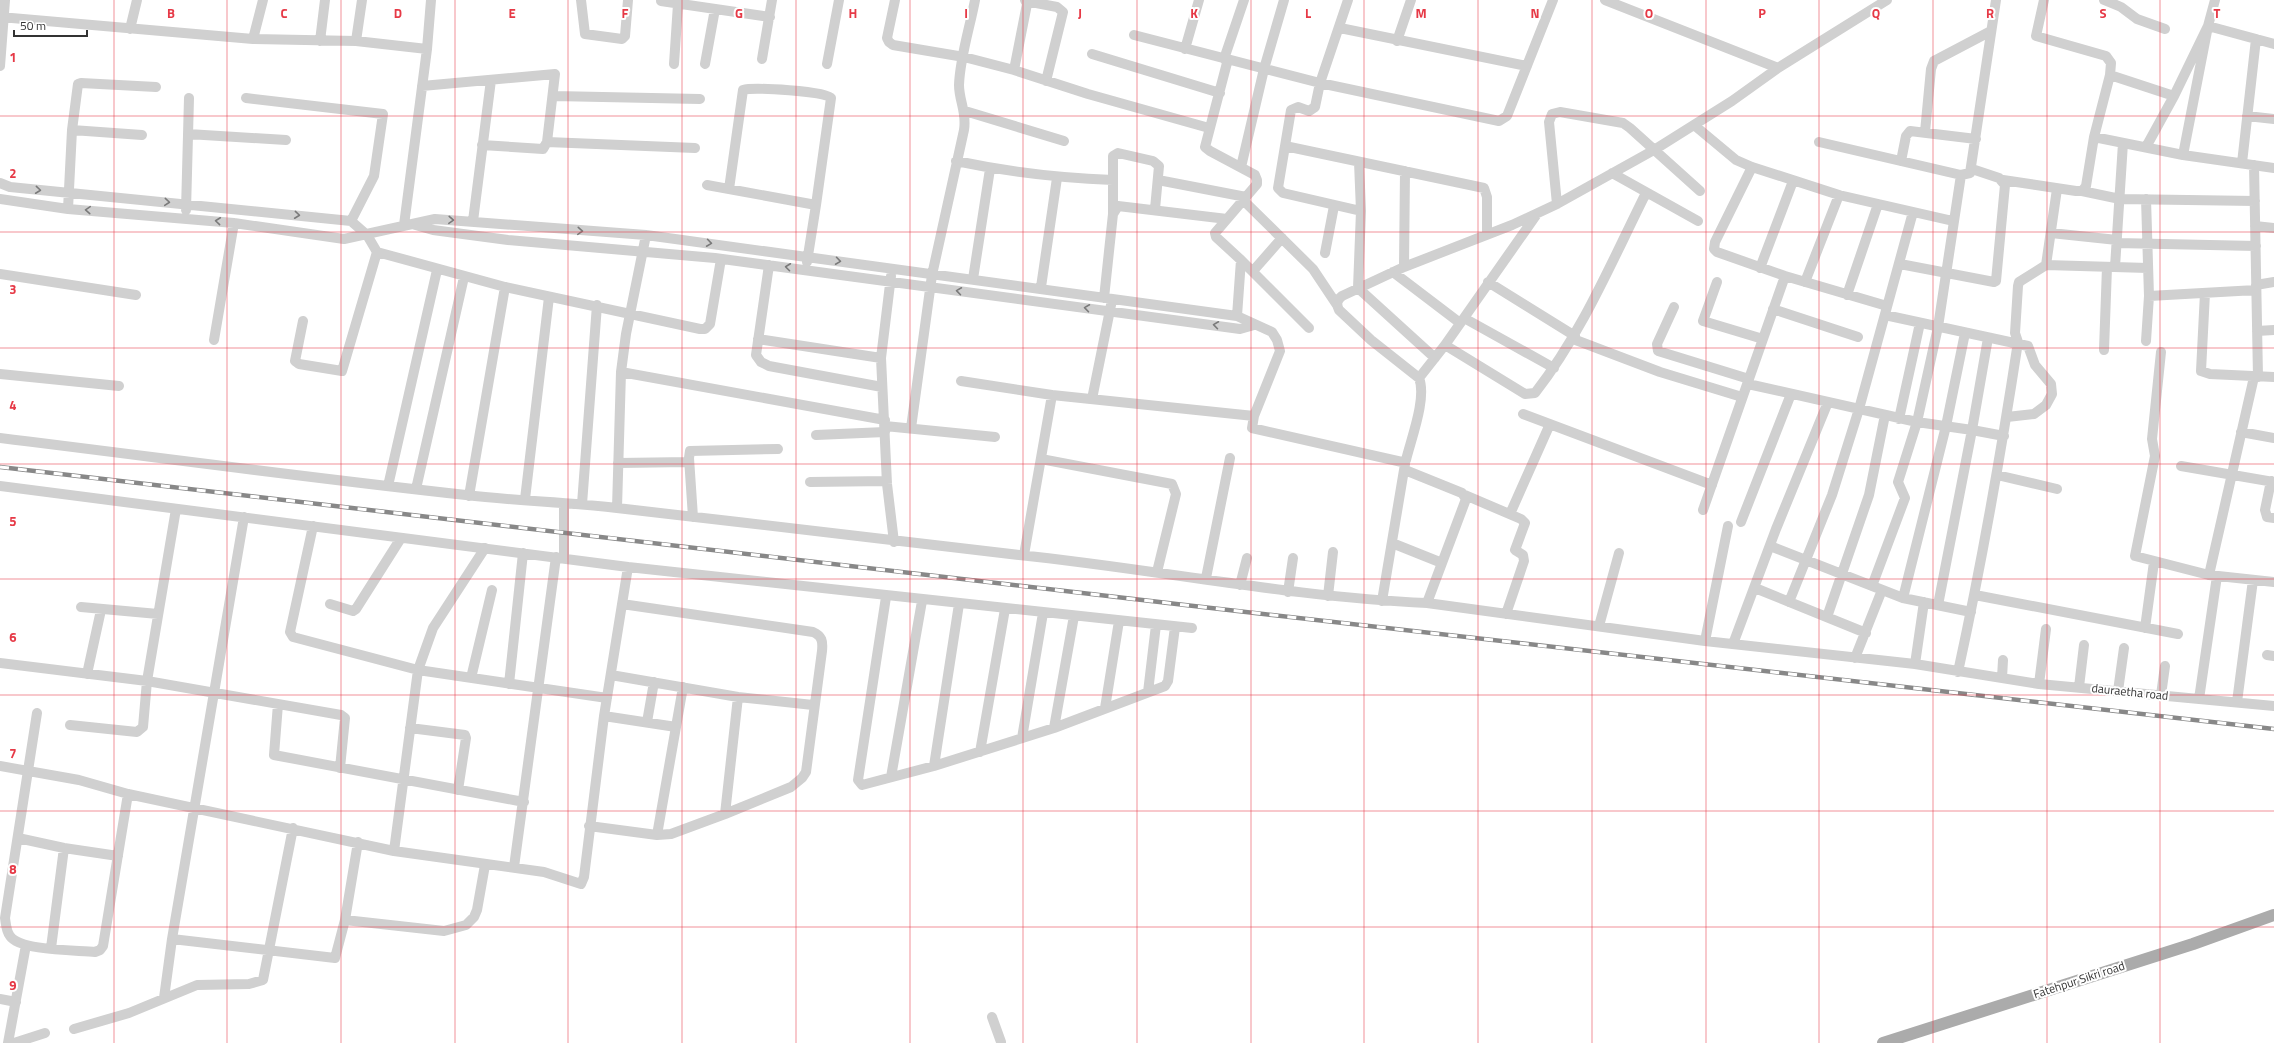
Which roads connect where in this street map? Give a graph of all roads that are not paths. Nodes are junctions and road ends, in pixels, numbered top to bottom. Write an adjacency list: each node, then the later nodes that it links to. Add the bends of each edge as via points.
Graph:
1 (5, 0): 30 (street)
2 (137, 0): 33 (street)
3 (263, 0): 38 (street)
4 (325, 0): 39 (street)
5 (362, 0): 40 (street)
6 (431, 0): 44 (street)
7 (581, 0): 8 (street, via 585,34 622,38 625,36)
8 (628, 0)
9 (772, 0): 29 (street)
10 (839, 0): 51 (street)
11 (895, 0): 46 (street, via 888,33 889,42 893,45)
12 (975, 0): 46 (street)
13 (1026, 0): 56 (street); 59 (street, via 1056,7 1063,12)
14 (1199, 0): 43 (street)
15 (1244, 0): 48 (street)
16 (1284, 0): 55 (street)
17 (1348, 0): 32 (street)
18 (1411, 0): 41 (street)
19 (1552, 0): 53 (street)
20 (1605, 0): 54 (street)
21 (1888, 0): 54 (street)
22 (1996, 0): 35 (street)
23 (2044, 0): 57 (street, via 2036,36 2106,56 2111,63)
24 (2104, 0): 34 (street, via 2121,7 2136,19)
25 (2215, 0): 31 (street)
26 (661, 1): 27 (street)
27 (678, 4): 28 (street); 49 (street)
28 (715, 9): 29 (street); 50 (street)
29 (770, 17): 47 (street)
30 (2, 18): 33 (street); 52 (street)
31 (2208, 26): 37 (street); 65 (street); 90 (street)
32 (1340, 28): 41 (street); 60 (street)
33 (130, 29): 38 (street)
34 (2165, 29)
35 (1991, 31): 75 (street, via 1934,61 1930,69); 79 (street)
36 (1134, 35): 43 (street)
37 (2256, 39): 42 (street); 70 (street)
38 (253, 40): 39 (street)
39 (320, 41): 40 (street)
40 (356, 41): 44 (street)
41 (1397, 41): 53 (street)
42 (2274, 44)
43 (1185, 48): 48 (street)
44 (428, 49): 61 (street)
45 (1092, 54): 63 (street)
46 (964, 57): 56 (street); 69 (street, via 959,85)
47 (762, 59)
48 (1226, 59): 55 (street); 63 (street)
49 (674, 64)
50 (705, 64)
51 (827, 64)
52 (0, 66)
53 (1527, 66): 60 (street, via 1507,116 1499,121)
54 (1778, 68): 72 (street)
55 (1264, 69): 60 (street); 96 (street)
56 (1014, 70): 59 (street)
57 (2110, 75): 65 (street); 78 (street)
58 (491, 80): 61 (street); 64 (street, via 553,74 556,77); 85 (street)
59 (1046, 81): 73 (street)
60 (1320, 83): 86 (street, via 1314,109 1309,111 1298,107 1291,110)
61 (422, 86): 141 (street)
62 (156, 87): 74 (street, via 81,83 77,87)
63 (1220, 93): 73 (street)
64 (554, 96): 68 (street); 82 (street)
65 (2174, 96): 87 (street)
66 (189, 98): 76 (street)
67 (246, 98): 136 (street, via 383,114 374,176)
68 (700, 99)
69 (965, 111): 81 (street); 91 (street, via 964,130)
70 (2247, 116): 71 (street); 94 (street)
71 (2274, 119)
72 (1694, 125): 89 (street); 97 (street, via 1736,160)
73 (1209, 128): 96 (street, via 1205,143 1207,149)
74 (72, 130): 77 (street); 115 (street)
75 (1925, 132): 79 (street); 92 (street, via 1908,132)
76 (188, 134): 80 (street); 123 (street)
77 (142, 135)
78 (2094, 137): 84 (street); 114 (street, via 2086,186)
79 (1976, 139): 100 (street)
80 (286, 140)
81 (1064, 141)
82 (547, 142): 85 (street, via 541,149); 88 (street)
83 (1819, 142): 92 (street)
84 (2123, 143): 87 (street); 120 (street)
85 (482, 145): 137 (street)
86 (1285, 146): 93 (street); 127 (street, via 1278,184 1280,191)
87 (2146, 147): 90 (street)
88 (694, 148)
89 (1654, 150): 102 (street); 113 (street); 124 (street, via 1623,123 1554,113 1549,122)
90 (2183, 154): 94 (street)
91 (956, 161): 98 (street); 172 (street)
92 (1901, 161): 103 (street)
93 (1359, 162): 101 (street); 130 (street)
94 (2242, 163): 95 (street)
95 (2254, 165): 99 (street); 122 (street)
96 (1241, 167): 119 (street, via 1255,175 1258,180)
97 (1752, 167): 108 (street); 164 (street, via 1714,245 1717,252)
98 (990, 168): 104 (street); 175 (street)
99 (2274, 168)
100 (1972, 169): 103 (street, via 1970,173); 107 (street)
101 (1405, 171): 144 (street, via 1484,188 1487,197); 161 (street)
102 (1612, 173): 116 (street); 124 (street)
103 (1961, 176): 139 (street)
104 (1057, 178): 105 (street); 183 (street)
105 (1113, 180): 106 (street, via 1113,156 1118,153 1157,163); 132 (street)
106 (1158, 180): 119 (street); 129 (street)
107 (2003, 180): 111 (street); 171 (street, via 2005,185 1996,281)
108 (1793, 181): 117 (street); 164 (street)
109 (0, 183): 115 (street, one-way to 115, via 10,187)
110 (707, 185): 112 (street)
111 (2057, 188): 114 (street); 145 (street)
112 (729, 189): 126 (street); 126 (street, via 743,90 828,95 831,98)
113 (1700, 191)
114 (2082, 191): 120 (street)
115 (69, 193): 123 (street, one-way to 123); 128 (street)
116 (1646, 193): 138 (street); 210 (street)
117 (1840, 194): 125 (street); 179 (street)
118 (0, 199): 128 (street)
119 (1244, 199): 135 (street); 148 (street)
120 (2120, 199): 121 (street); 149 (street)
121 (2146, 199): 122 (street); 150 (street)
122 (2255, 201): 142 (street)
123 (186, 204): 134 (street); 136 (street, one-way to 136)
124 (1557, 204): 133 (street)
125 (1878, 204): 131 (street); 187 (street)
126 (816, 205): 155 (street)
127 (1334, 206): 130 (street); 154 (street)
128 (68, 208): 134 (street, one-way to 128)
129 (1155, 209): 132 (street, via 1118,206); 135 (street)
130 (1361, 211): 185 (street)
131 (1913, 212): 139 (street); 158 (street)
132 (1113, 214): 191 (street)
133 (1536, 214): 144 (street); 177 (street)
134 (185, 218): 140 (street, one-way to 134)
135 (1227, 219): 157 (street, via 1215,233 1216,237)
136 (352, 221): 147 (street)
137 (473, 221): 141 (street, one-way to 137, via 435,219); 146 (street, one-way to 146)
138 (1698, 221)
139 (1953, 221): 171 (street)
140 (234, 223): 147 (street, via 344,239); 214 (street)
141 (408, 225): 147 (street); 152 (street, via 560,246)
142 (2255, 226): 143 (street); 151 (street)
143 (2274, 228)
144 (1487, 233): 161 (street)
145 (2051, 233): 149 (street); 160 (street)
146 (646, 235): 152 (street); 155 (street, one-way to 155)
147 (367, 236): 153 (street)
148 (1282, 238): 168 (street); 193 (street, via 1314,269)
149 (2117, 241): 150 (street); 162 (street)
150 (2146, 244): 151 (street); 165 (street)
151 (2256, 246): 184 (street)
152 (644, 251): 156 (street); 197 (street)
153 (377, 252): 166 (street); 201 (street, via 342,371 299,364 295,361)
154 (1325, 253)
155 (808, 257): 163 (street, one-way to 163); 167 (street)
156 (721, 258): 159 (street); 197 (street, via 709,327 700,329)
157 (1242, 260): 168 (street); 199 (street)
158 (1900, 264): 171 (street); 196 (street)
159 (769, 265): 167 (street, one-way to 159); 212 (street)
160 (2046, 266): 162 (street); 216 (street, via 2019,282 2015,333)
161 (1404, 267): 169 (street)
162 (2111, 267): 165 (street); 218 (street)
163 (892, 268): 172 (street); 176 (street)
164 (1760, 268): 173 (street)
165 (2148, 268): 189 (street)
166 (437, 270): 174 (street); 269 (street)
167 (806, 270): 176 (street)
168 (1253, 271): 205 (street)
169 (1393, 272): 185 (street); 200 (street)
170 (0, 274): 188 (street)
171 (1945, 274): 204 (street)
172 (932, 275): 175 (street); 182 (street)
173 (1784, 276): 179 (street); 195 (street)
174 (464, 277): 181 (street); 270 (street)
175 (973, 279): 183 (street)
176 (890, 282): 182 (street); 220 (street)
177 (1488, 282): 200 (street); 210 (street)
178 (1717, 282): 213 (street, via 1703,321)
179 (1805, 282): 187 (street)
180 (2274, 282): 184 (street)
181 (505, 287): 190 (street); 273 (street)
182 (931, 287): 198 (street, one-way to 182); 247 (street)
183 (1041, 287): 191 (street)
184 (2256, 287): 186 (street); 207 (street)
185 (1358, 288): 193 (street, via 1342,296); 221 (street)
186 (2205, 293): 189 (street); 225 (street, via 2201,371 2210,374)
187 (1847, 294): 196 (street)
188 (136, 295)
189 (2149, 296): 215 (street)
190 (548, 297): 192 (street); 274 (street)
191 (1108, 299): 198 (street); 199 (street)
192 (597, 305): 197 (street); 276 (street)
193 (1337, 305): 227 (street, via 1339,310 1371,340)
194 (1674, 307): 229 (street, via 1657,344 1658,351)
195 (1773, 309): 209 (street); 213 (street)
196 (1886, 310): 202 (street); 237 (street)
197 (630, 312): 223 (street)
198 (1110, 312): 203 (street, one-way to 198, via 1240,329); 235 (street)
199 (1237, 316): 203 (street)
200 (1462, 320): 217 (street); 222 (street)
201 (303, 321)
202 (1920, 323): 204 (street); 242 (street)
203 (1254, 326): 240 (street, via 1276,336 1280,351)
204 (1938, 327): 208 (street); 243 (street)
205 (1309, 328)
206 (2274, 330): 207 (street)
207 (2257, 331): 225 (street)
208 (1965, 333): 211 (street); 246 (street)
209 (1858, 337)
210 (1574, 338): 222 (street); 234 (street, via 1660,372)
211 (1988, 338): 216 (street); 248 (street)
212 (758, 339): 220 (street); 231 (street, via 756,355 761,362 769,366)
213 (1763, 339): 229 (street)
214 (214, 340)
215 (2146, 341)
216 (2018, 342): 241 (street); 241 (street, via 2028,346 2037,370 2051,384 2052,394 2046,406 2034,414)
217 (1445, 345): 221 (street); 222 (street, via 1525,394 1535,393)
218 (2104, 350)
219 (2161, 352): 300 (street, via 2152,439 2155,456 2135,554 2138,558)
220 (881, 358): 231 (street)
221 (1435, 358): 227 (street)
222 (1554, 368)
223 (621, 372): 245 (street); 259 (street)
224 (0, 374): 230 (street)
225 (2256, 377): 226 (street); 249 (street)
226 (2274, 377)
227 (1419, 378): 260 (street, via 1421,401)
228 (961, 381): 233 (street)
229 (1748, 381): 232 (street); 234 (street)
230 (119, 386)
231 (882, 387): 245 (street)
232 (1791, 394): 236 (street); 284 (street)
233 (1052, 395): 235 (street); 257 (street)
234 (1742, 397): 267 (street)
235 (1092, 399): 240 (street)
236 (1828, 402): 237 (street); 290 (street)
237 (1859, 409): 239 (street); 299 (street, via 1832,494)
238 (1522, 414): 244 (street)
239 (1885, 415): 242 (street); 304 (street, via 1869,495)
240 (1254, 416): 260 (street, via 1251,426 1254,430)
241 (2007, 417): 251 (street)
242 (1899, 419): 243 (street)
243 (1917, 422): 246 (street); 310 (street, via 1898,482 1905,498)
244 (1550, 424): 267 (street); 280 (street)
245 (885, 426): 247 (street); 250 (street); 264 (street)
246 (1946, 426): 248 (street); 318 (street)
247 (911, 428): 252 (street)
248 (1972, 430): 251 (street); 327 (street)
249 (2241, 432): 254 (street); 262 (street)
250 (816, 435)
251 (2004, 436): 263 (street)
252 (995, 437)
253 (0, 438): 269 (street, dauraetha road)
254 (2274, 438)
255 (778, 449): 258 (street, via 690,452)
256 (1230, 458): 306 (street)
257 (1041, 459): 295 (street); 303 (street, via 1172,484 1176,494)
258 (689, 462): 259 (street); 282 (street)
259 (618, 463): 277 (street)
260 (1405, 466): 272 (street); 289 (street)
261 (2181, 466): 262 (street)
262 (2232, 474): 265 (street); 305 (street)
263 (1998, 475): 271 (street); 315 (street)
264 (887, 481): 266 (street); 288 (street)
265 (2272, 481): 283 (street, via 2265,510 2267,517)
266 (810, 482)
267 (1712, 485): 279 (street)
268 (0, 486): 278 (street)
269 (388, 486): 270 (street, dauraetha road)
270 (416, 489): 273 (street, dauraetha road)
271 (2057, 489)
272 (1465, 495): 280 (street); 301 (street, via 1465,504)
273 (469, 496): 274 (street, dauraetha road)
274 (525, 499): 275 (street, dauraetha road)
275 (564, 504): 276 (street, dauraetha road); 296 (street)
276 (582, 504): 277 (street, dauraetha road)
277 (617, 508): 282 (street, dauraetha road)
278 (176, 509): 281 (street); 333 (street)
279 (1703, 510)
280 (1510, 514): 334 (street, via 1525,523 1515,550 1523,555 1524,561)
281 (244, 517): 285 (street); 369 (street)
282 (692, 517): 288 (street, dauraetha road)
283 (2274, 518)
284 (1741, 522)
285 (313, 526): 287 (street); 355 (street, via 290,632 300,640)
286 (1728, 526): 346 (street)
287 (401, 538): 291 (street); 324 (street, via 356,609 353,611)
288 (894, 542): 295 (street, dauraetha road)
289 (1392, 543): 301 (street); 320 (street)
290 (1770, 546): 299 (street); 311 (street)
291 (485, 548): 293 (street); 355 (street, via 433,628)
292 (1333, 552): 316 (street)
293 (523, 553): 296 (street); 363 (street)
294 (1619, 553): 339 (street)
295 (1024, 555): 303 (street, dauraetha road)
296 (560, 558): 302 (street); 367 (street)
297 (1247, 558): 309 (street)
298 (1293, 558): 314 (street)
299 (1805, 560): 304 (street); 321 (street)
300 (2154, 562): 305 (street); 342 (street)
301 (1442, 563): 323 (street)
302 (628, 567): 317 (street); 325 (street)
303 (1157, 572): 306 (street, dauraetha road)
304 (1840, 573): 310 (street); 336 (street)
305 (2213, 576): 307 (street); 374 (street)
306 (1206, 578): 309 (street, dauraetha road)
307 (2252, 580): 308 (street); 375 (street)
308 (2274, 582)
309 (1240, 585): 314 (street, dauraetha road)
310 (1872, 586): 313 (street)
311 (1755, 588): 321 (street); 347 (street)
312 (492, 590): 359 (street)
313 (1882, 590): 318 (street); 344 (street)
314 (1288, 592): 316 (street, dauraetha road)
315 (1975, 595): 331 (street); 342 (street)
316 (1328, 596): 320 (street, dauraetha road)
317 (886, 597): 319 (street); 393 (street, via 858,782 865,784)
318 (1903, 598): 322 (street)
319 (922, 600): 326 (street); 393 (street)
320 (1382, 601): 323 (street, dauraetha road)
321 (1789, 602): 336 (street)
322 (1924, 602): 327 (street); 353 (street)
323 (1427, 603): 334 (street, dauraetha road)
324 (330, 604)
325 (622, 604): 358 (street); 377 (street, via 813,632 819,635 823,642)
326 (959, 604): 329 (street); 390 (street)
327 (1938, 605): 331 (street)
328 (81, 608): 330 (street)
329 (1005, 609): 332 (street); 388 (street)
330 (101, 610): 333 (street); 357 (street)
331 (1971, 612): 356 (street)
332 (1043, 613): 335 (street); 387 (street)
333 (158, 614): 361 (street)
334 (1506, 614): 339 (street, dauraetha road)
335 (1074, 616): 337 (street); 386 (street)
336 (1827, 617): 344 (street)
337 (1119, 621): 338 (street); 379 (street)
338 (1156, 625): 340 (street); 370 (street)
339 (1599, 626): 346 (street, dauraetha road)
340 (1175, 627): 341 (street); 370 (street, via 1168,681 1165,686)
341 (1192, 628)
342 (2146, 628): 345 (street)
343 (2046, 629): 364 (street)
344 (1866, 633): 350 (street)
345 (2178, 634)
346 (1705, 641): 347 (street, dauraetha road)
347 (1733, 644): 350 (street, dauraetha road)
348 (2084, 645): 366 (street)
349 (2124, 648): 368 (street)
350 (1856, 658): 353 (street, dauraetha road)
351 (2003, 660): 360 (street)
352 (0, 662): 357 (street)
353 (1915, 664): 356 (street, dauraetha road)
354 (2165, 666): 371 (street)
355 (418, 670): 359 (street); 385 (street)
356 (1958, 672): 360 (street, dauraetha road)
357 (87, 674): 361 (street)
358 (611, 675): 362 (street); 373 (street)
359 (471, 678): 363 (street)
360 (2002, 678): 364 (street, dauraetha road)
361 (147, 681): 369 (street); 383 (street, via 143,727 137,732)
362 (654, 682): 365 (street); 382 (street)
363 (509, 684): 367 (street)
364 (2039, 684): 366 (street, dauraetha road)
365 (683, 687): 372 (street); 384 (street)
366 (2078, 687): 368 (street, dauraetha road)
367 (538, 689): 373 (street); 397 (street)
368 (2118, 691): 371 (street, dauraetha road)
369 (214, 692): 376 (street); 398 (street)
370 (1148, 692): 379 (street)
371 (2161, 695): 374 (street, dauraetha road)
372 (738, 696): 377 (street); 399 (street)
373 (607, 698): 381 (street)
374 (2199, 699): 375 (street, dauraetha road)
375 (2237, 702): 378 (street, dauraetha road)
376 (278, 704): 391 (street, via 273,754); 391 (street, via 344,716)
377 (813, 705): 399 (street, via 806,772 802,778 791,787)
378 (2274, 706)
379 (1105, 708): 386 (street)
380 (37, 713): 392 (street)
381 (604, 716): 382 (street); 400 (street)
382 (647, 722): 384 (street)
383 (70, 725)
384 (676, 727): 402 (street)
385 (410, 728): 394 (street); 395 (street, via 465,735)
386 (1054, 728): 387 (street)
387 (1022, 738): 388 (street)
388 (980, 752): 390 (street)
389 (0, 766): 392 (street)
390 (934, 766): 393 (street)
391 (340, 768): 394 (street)
392 (28, 772): 396 (street, via 79,780); 403 (street)
393 (891, 778)
394 (403, 780): 395 (street); 406 (street)
395 (458, 790): 397 (street)
396 (128, 794): 398 (street); 407 (street)
397 (524, 802): 409 (street)
398 (196, 807): 401 (street); 412 (street)
399 (725, 814): 402 (street, via 671,834)
400 (589, 826): 402 (street); 409 (street, via 581,884 544,872)
401 (293, 828): 404 (street); 415 (street)
402 (657, 835)
403 (18, 838): 405 (street); 413 (street, via 6,929 10,937)
404 (358, 842): 406 (street); 411 (street)
405 (64, 848): 407 (street); 414 (street)
406 (394, 851): 408 (street)
407 (118, 856): 414 (street, via 103,946 100,950)
408 (485, 865): 409 (street); 411 (street, via 477,910 474,918 466,925 444,931)
409 (514, 867)
410 (2274, 915): 425 (main road, Fatehpur Sikri road, via 2193,944)
411 (345, 920): 415 (street, via 335,958)
412 (172, 939): 415 (street); 416 (street)
413 (26, 945): 414 (street); 418 (street)
414 (51, 948)
415 (270, 951): 416 (street, via 263,980 249,984 203,984)
416 (164, 998): 420 (street)
417 (0, 999): 418 (street)
418 (16, 1002): 423 (street)
419 (992, 1016): 422 (street)
420 (74, 1029)
421 (45, 1033): 424 (street)
422 (1001, 1042)
423 (8, 1043)
424 (14, 1043)
425 (1882, 1043)

